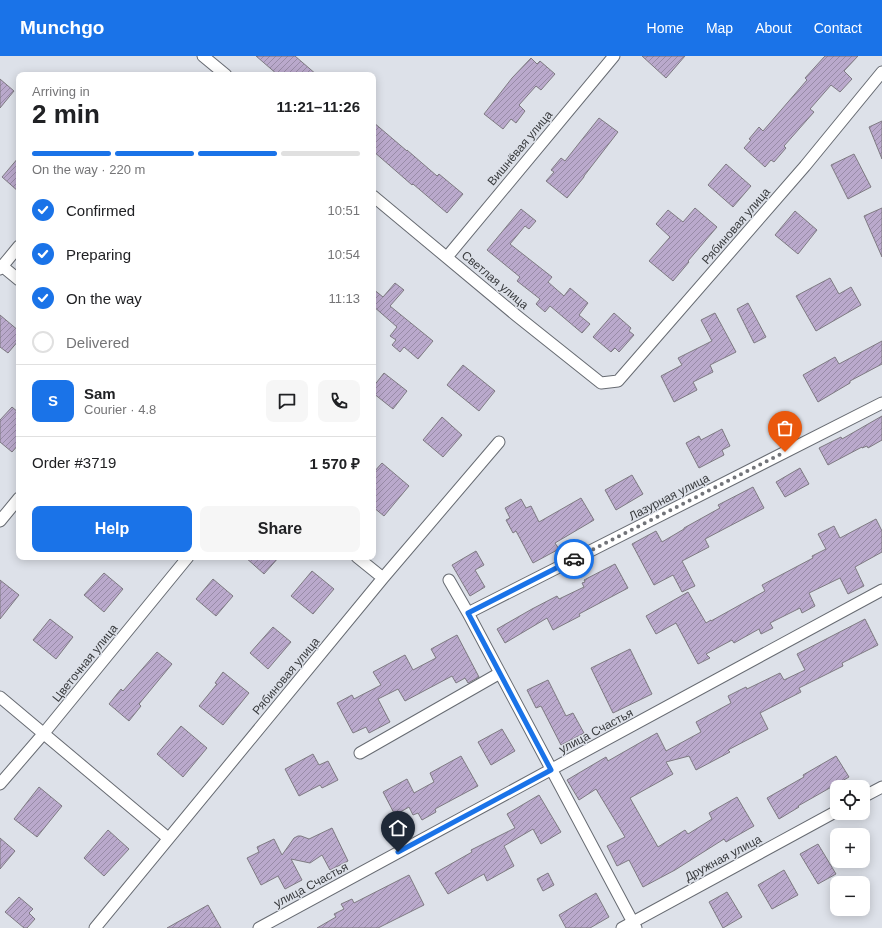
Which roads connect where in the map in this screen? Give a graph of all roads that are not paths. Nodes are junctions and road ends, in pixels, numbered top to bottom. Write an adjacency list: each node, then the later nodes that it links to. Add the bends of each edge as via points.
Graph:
1 (203, 56): 3 (street)
2 (614, 56): 8 (street, Вишнёвая улица)
3 (215, 60): 4 (street)
4 (224, 72)
5 (882, 72): 11 (street, Рябиновая улица, via 805,166 618,381)
6 (376, 198): 8 (street, Светлая улица)
7 (16, 250): 9 (street)
8 (447, 257): 11 (street, Светлая улица)
9 (1, 267): 10 (street)
10 (16, 278)
11 (601, 383)
12 (882, 403): 21 (street, Лазурная улица)
13 (499, 442): 18 (street, Рябиновая улица)
14 (16, 502): 15 (street)
15 (0, 521)
16 (186, 560): 24 (street, Цветочная улица)
17 (361, 560): 18 (street)
18 (383, 578): 31 (street, Рябиновая улица)
19 (449, 580): 21 (street)
20 (882, 590): 26 (street, улица Счастья)
21 (468, 613): 22 (street)
22 (500, 673): 25 (street); 26 (street)
23 (0, 697): 24 (street)
24 (44, 733): 27 (street, Цветочная улица); 31 (street)
25 (360, 753)
26 (551, 770): 32 (street); 34 (street, улица Счастья)
27 (0, 784)
28 (882, 787): 29 (street)
29 (870, 793)
30 (830, 815): 32 (street, Дружная улица)
31 (168, 838): 33 (street, Рябиновая улица)
32 (634, 925): 35 (street, Дружная улица)
33 (95, 928)
34 (259, 928)
35 (622, 928)

